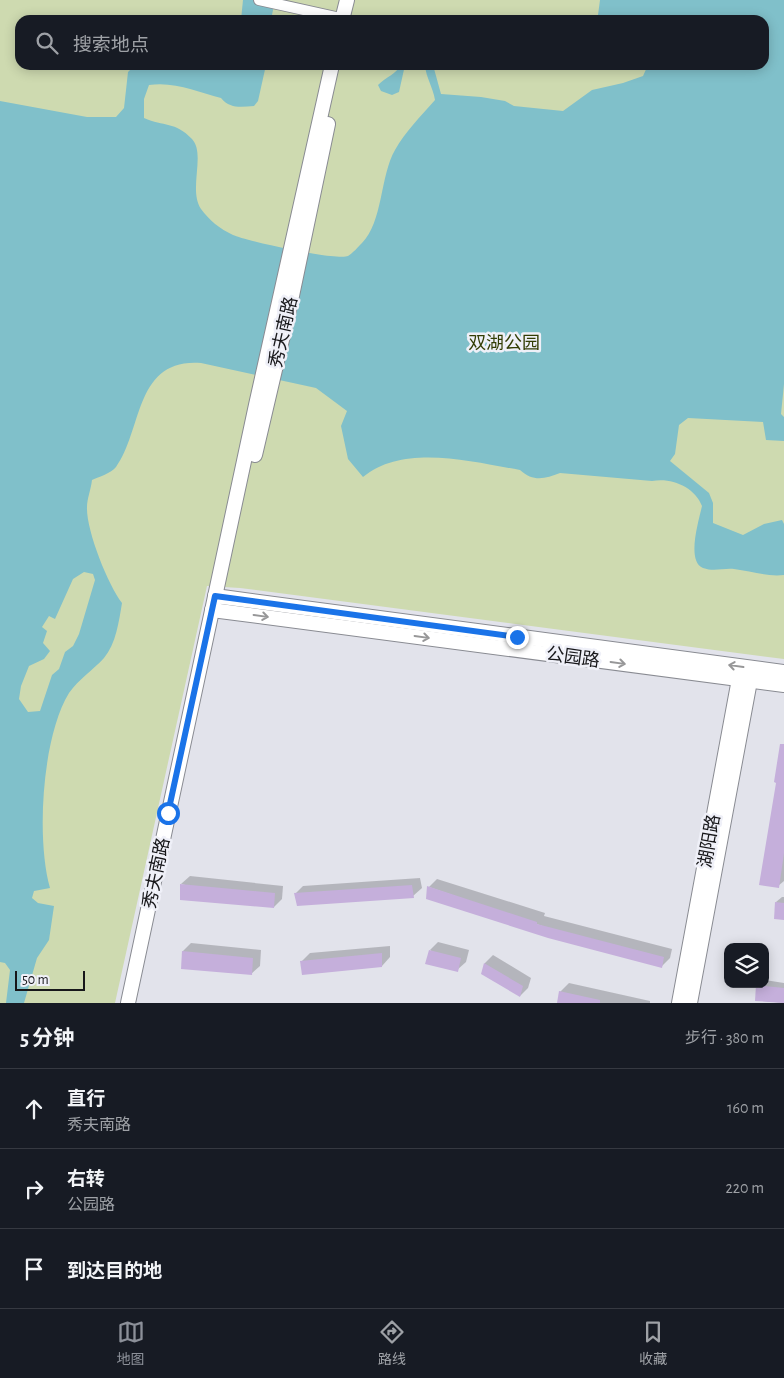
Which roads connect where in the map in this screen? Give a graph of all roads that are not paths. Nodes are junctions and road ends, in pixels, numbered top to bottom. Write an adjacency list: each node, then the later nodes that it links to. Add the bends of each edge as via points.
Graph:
1 (259, 0): 4 (street)
2 (347, 0): 5 (street)
3 (355, 0): 6 (street)
4 (328, 15)
5 (346, 15)
6 (348, 15)
7 (331, 70): 9 (street, 秀夫南路)
8 (340, 70): 9 (street, 秀夫南路)
9 (301, 221): 10 (street, 秀夫南路)
10 (214, 603): 11 (street, 公园路, one-way to 10); 12 (street, 公园路, one-way to 12); 14 (street, 秀夫南路)
11 (784, 672)
12 (744, 680): 13 (street, 公园路); 15 (street, 湖阳路); 16 (street, 湖阳路)
13 (784, 685)
14 (128, 1003)
15 (679, 1003)
16 (690, 1003)

